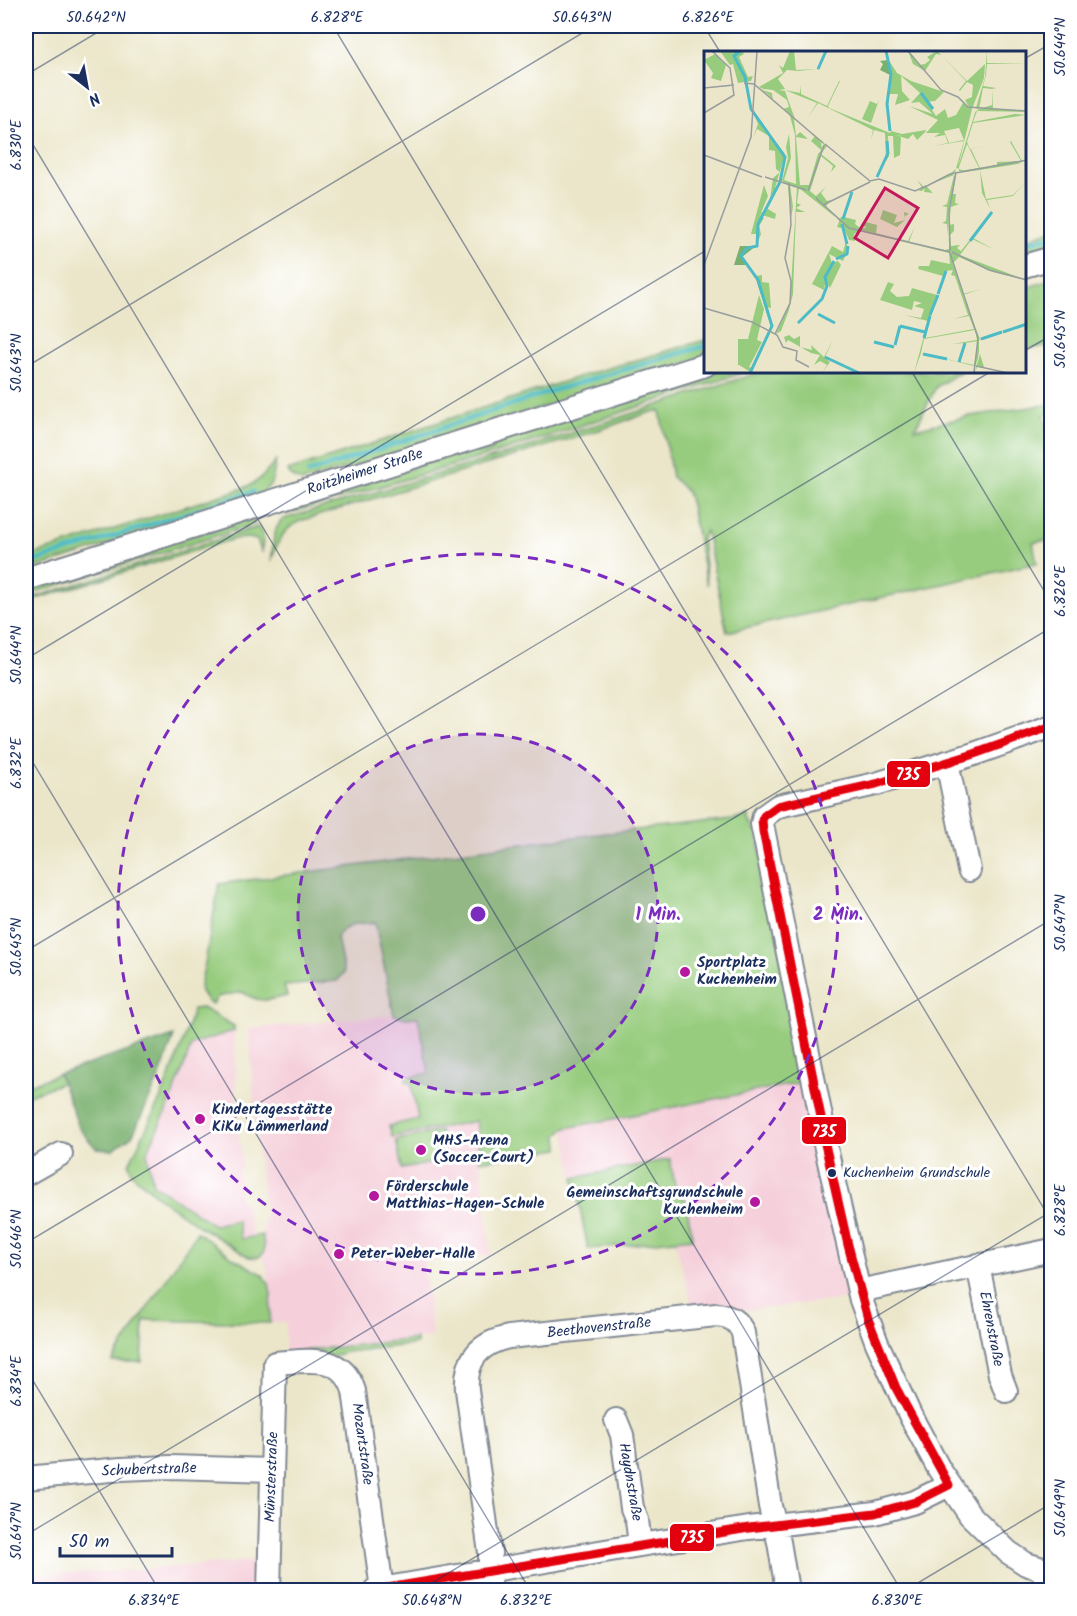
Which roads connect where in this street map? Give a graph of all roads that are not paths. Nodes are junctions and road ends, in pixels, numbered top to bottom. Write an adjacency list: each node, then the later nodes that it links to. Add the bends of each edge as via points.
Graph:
1 (1052, 258): 2 (street)
2 (1026, 265)
3 (704, 365): 4 (street, Roitzheimer Straße)
4 (26, 579)
5 (1052, 726): 6 (street)
6 (947, 762): 7 (street); 12 (street, via 876,784 778,806 762,820 825,1144)
7 (969, 870)
8 (61, 1154): 9 (street)
9 (26, 1174)
10 (1052, 1250): 11 (street)
11 (978, 1265): 12 (street); 14 (street, Ehrenstraße)
12 (859, 1291): 18 (street, via 896,1388)
13 (275, 1363): 16 (street, Münsterstraße); 24 (street, Mozartstraße, via 327,1362 350,1380 356,1402)
14 (1006, 1391)
15 (616, 1420): 20 (street, Haydnstraße, via 622,1435)
16 (272, 1470): 17 (street, Schubertstraße, via 170,1467); 23 (street, Münsterstraße)
17 (26, 1478)
18 (949, 1485): 19 (street, via 897,1508); 21 (street, via 970,1515 1019,1560)
19 (775, 1526): 20 (street); 22 (street, Beethovenstraße, via 743,1333 733,1319 716,1315 509,1337 493,1341 480,1351 466,1374 490,1553); 25 (street, Beethovenstraße)
20 (640, 1545): 22 (street)
21 (1047, 1562): 26 (street)
22 (490, 1580): 24 (street)
23 (269, 1590)
24 (378, 1590)
25 (787, 1590)
26 (1049, 1590)

